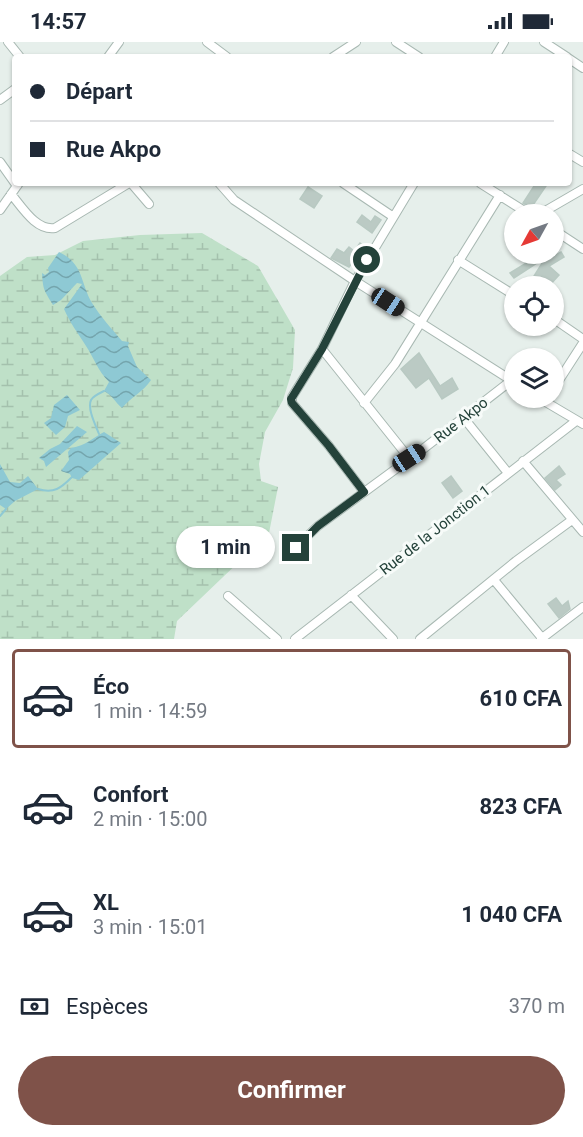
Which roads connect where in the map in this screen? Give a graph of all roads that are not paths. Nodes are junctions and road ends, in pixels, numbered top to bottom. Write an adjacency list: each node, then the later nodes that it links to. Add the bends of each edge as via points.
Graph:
1 (8, 42): 6 (street)
2 (356, 42): 8 (street)
3 (396, 42): 9 (street)
4 (544, 42): 10 (street)
5 (213, 43): 7 (street)
6 (18, 54)
7 (224, 54)
8 (338, 54)
9 (414, 54)
10 (562, 54)
11 (12, 90): 12 (street)
12 (0, 100)
13 (0, 162): 14 (street)
14 (12, 177)
15 (17, 186): 23 (street)
16 (125, 186): 23 (street, via 47,229)
17 (133, 186): 25 (street)
18 (222, 186): 33 (street, via 234,200)
19 (347, 186): 29 (street)
20 (412, 186): 29 (street)
21 (485, 186): 24 (street)
22 (583, 189): 27 (street)
23 (11, 194): 28 (street)
24 (500, 195): 26 (street); 32 (street)
25 (149, 204)
26 (514, 204)
27 (557, 204)
28 (0, 210)
29 (392, 216): 33 (street)
30 (564, 237): 31 (street)
31 (583, 249)
32 (458, 260): 34 (street); 35 (street)
33 (355, 280): 35 (street); 39 (street)
34 (504, 289)
35 (420, 323): 41 (street); 43 (street)
36 (564, 327): 37 (street)
37 (583, 339)
38 (583, 343): 40 (street)
39 (322, 349): 43 (street); 50 (street, via 292,403)
40 (564, 372)
41 (504, 375)
42 (504, 388): 45 (street, Rue Akpo)
43 (364, 403): 47 (street)
44 (558, 408): 46 (street)
45 (464, 417): 47 (street, Rue Akpo); 49 (street)
46 (579, 422): 48 (street, Rue de la Jonction 1)
47 (409, 458): 50 (street, Rue Akpo)
48 (523, 461): 49 (street, Rue de la Jonction 1); 51 (street)
49 (508, 473): 56 (street, Rue de la Jonction 1)
50 (364, 492): 53 (street, Rue Akpo)
51 (572, 520): 52 (street); 54 (street)
52 (583, 532)
53 (296, 548)
54 (494, 580): 62 (street); 63 (street)
55 (228, 596): 58 (street)
56 (351, 596): 60 (street, Rue de la Jonction 1); 61 (street)
57 (583, 607): 63 (street)
58 (267, 636): 59 (street)
59 (277, 639)
60 (295, 639)
61 (393, 639)
62 (420, 639)
63 (541, 639)

